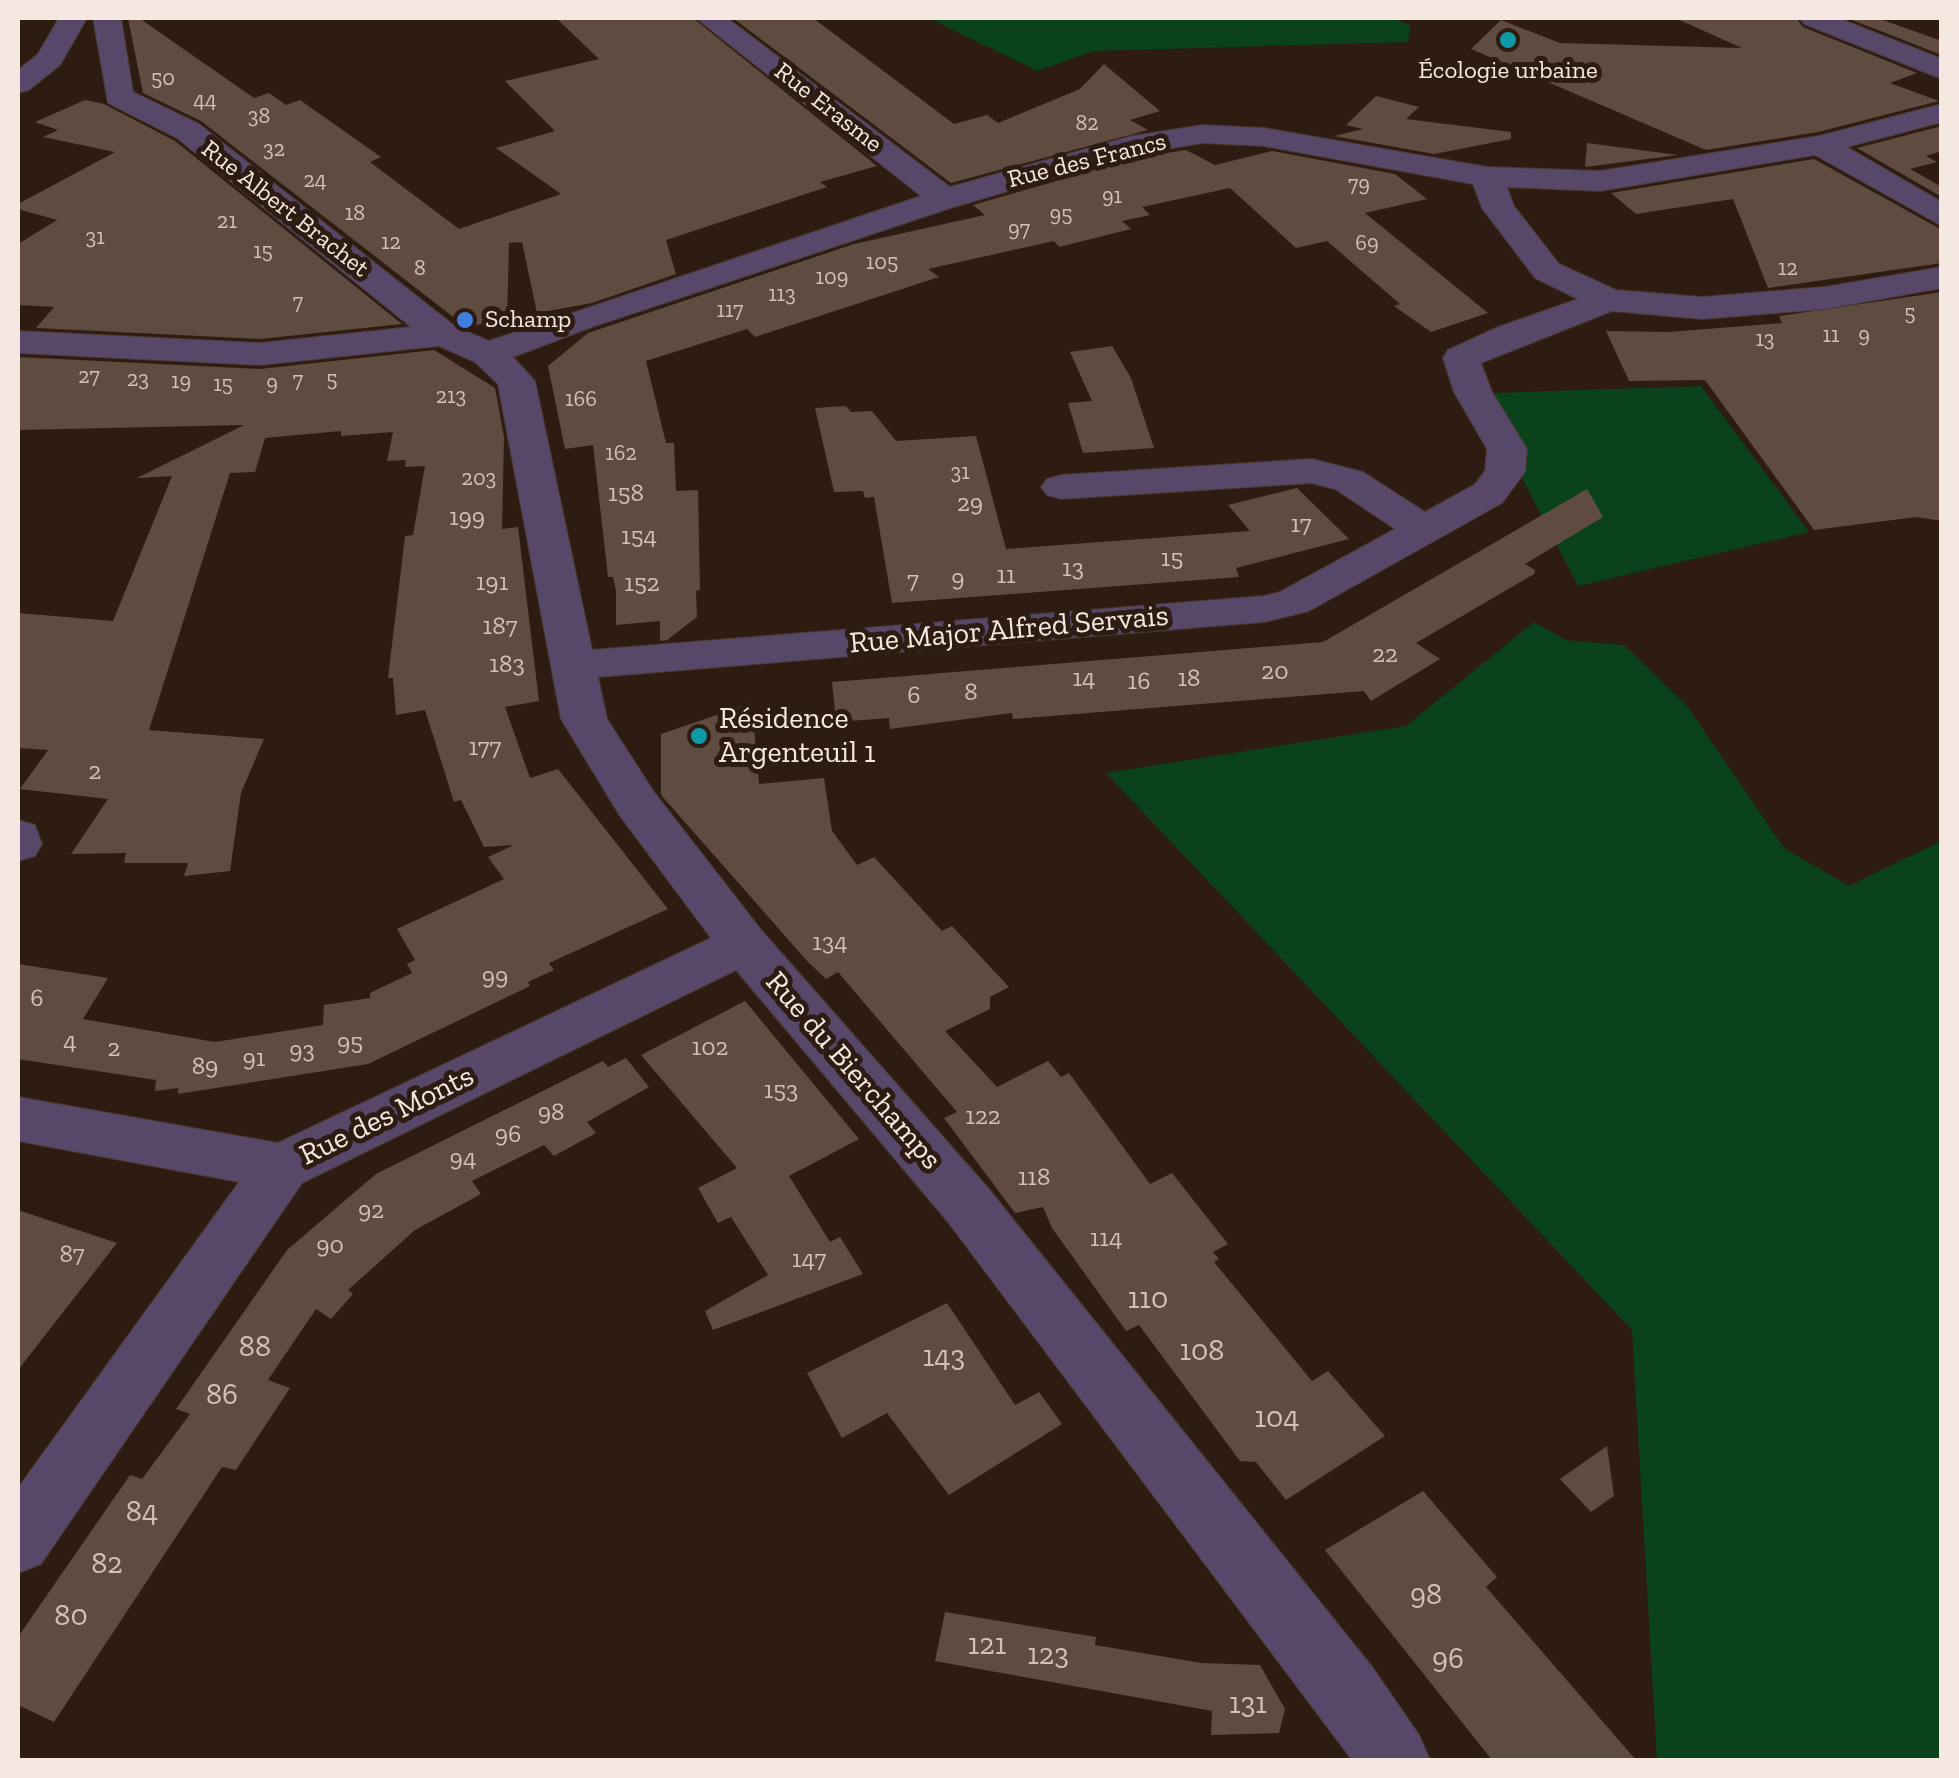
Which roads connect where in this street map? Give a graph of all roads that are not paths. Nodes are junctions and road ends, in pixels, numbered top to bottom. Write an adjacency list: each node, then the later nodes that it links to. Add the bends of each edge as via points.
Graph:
1 (73, 18): 5 (street)
2 (107, 18): 8 (street)
3 (710, 18): 12 (street, Rue Erasme)
4 (1814, 18): 6 (street)
5 (50, 59): 7 (street); 8 (street, Rue Albert Brachet)
6 (1942, 70)
7 (18, 84)
8 (119, 97): 17 (street, Rue Albert Brachet, via 188,131)
9 (1942, 112): 10 (street, Rue des Francs)
10 (1820, 145): 11 (street, Rue des Francs, via 1600,181); 13 (street)
11 (1487, 177): 12 (street, Rue des Francs, via 1317,145 1203,134 1132,145); 15 (street, via 1498,208 1547,272)
12 (945, 199): 17 (street, Rue des Francs, via 579,319)
13 (1942, 216)
14 (1942, 277): 15 (street, via 1825,298 1702,308)
15 (1609, 300): 19 (street, Rue Major Alfred Servais, via 1461,358 1472,392 1507,449 1505,472 1488,494)
16 (18, 342): 17 (street, Rue des Francs, via 260,354)
17 (466, 344): 20 (street, Rue du Bierchamps, via 516,381)
18 (1062, 487): 19 (street, via 1312,471 1349,480)
19 (1422, 528): 20 (street, Rue Major Alfred Servais, via 1294,602 1264,609)
20 (576, 664): 21 (street, Rue du Bierchamps, via 584,719 637,804)
21 (744, 944): 23 (street, Rue des Monts); 25 (street, Rue du Bierchamps, via 968,1205)
22 (21, 1125): 23 (street)
23 (282, 1167): 24 (street, Rue des Monts)
24 (18, 1542)
25 (1394, 1760)

